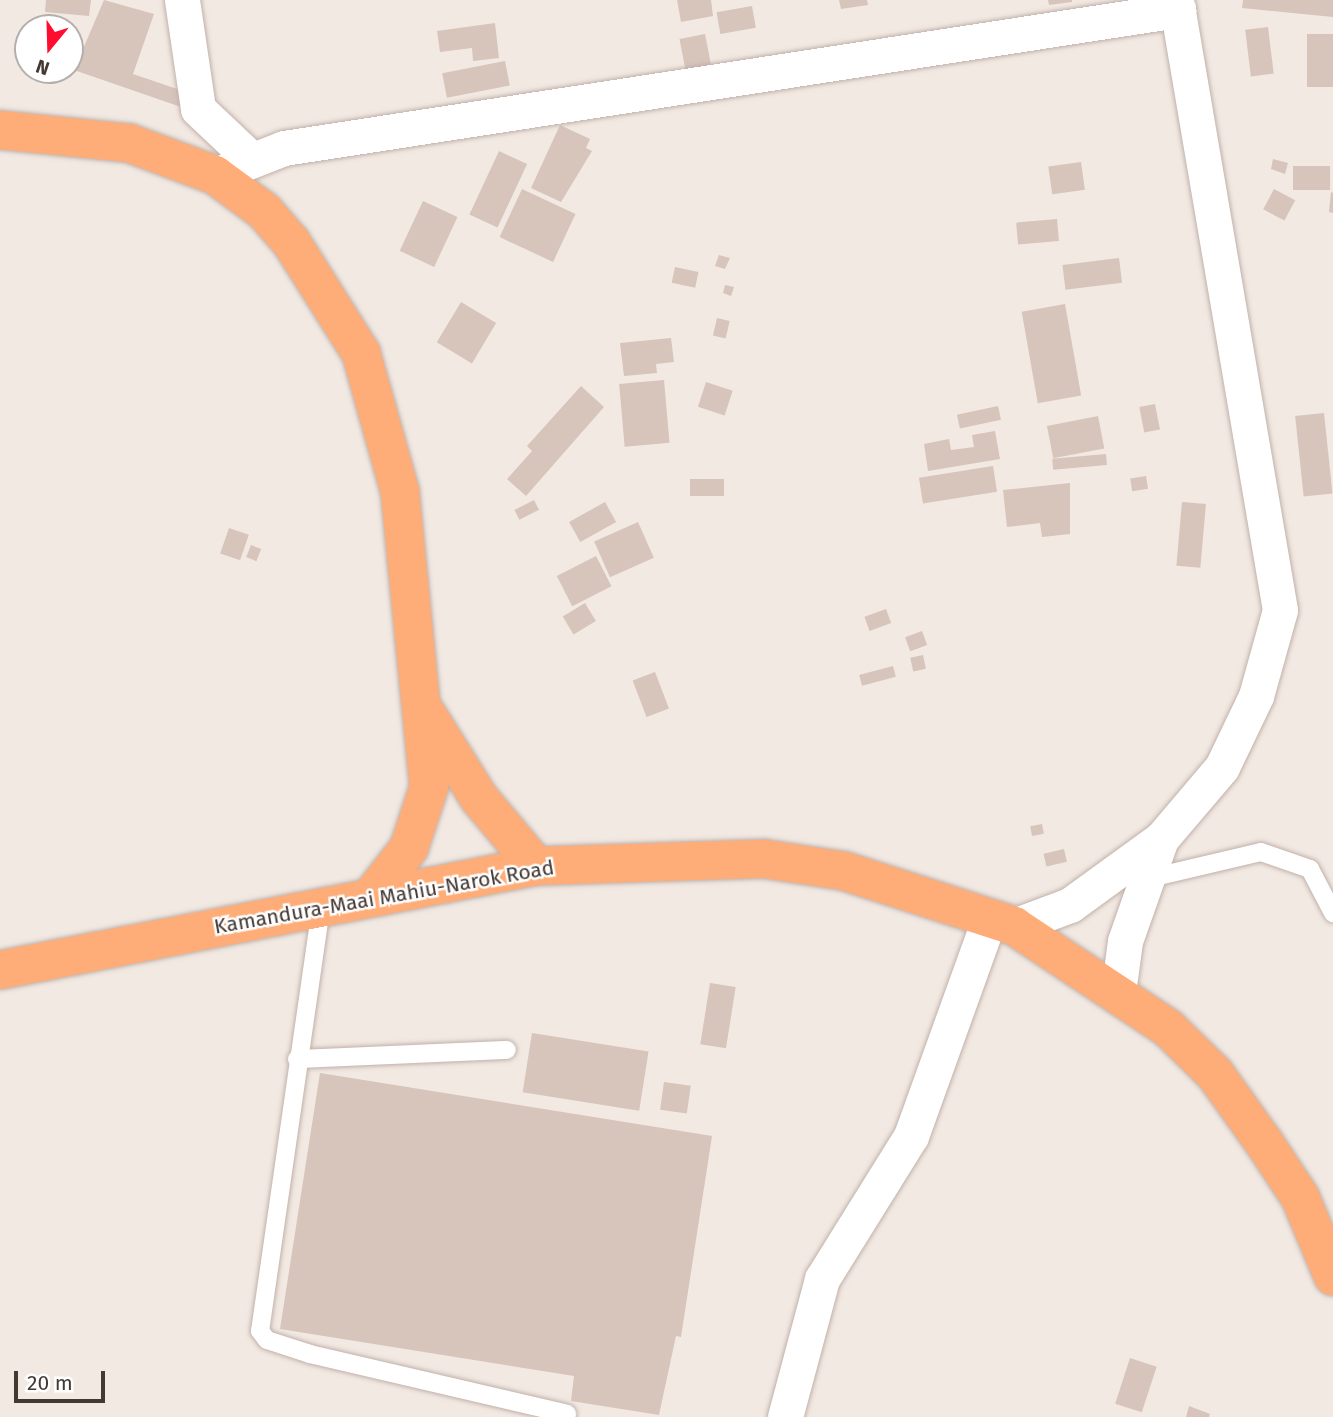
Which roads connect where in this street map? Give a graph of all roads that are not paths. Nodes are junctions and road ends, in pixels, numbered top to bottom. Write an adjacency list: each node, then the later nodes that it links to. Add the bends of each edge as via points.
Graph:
1 (182, 0): 5 (street, via 198,109)
2 (1177, 5): 5 (street); 8 (street, via 1279,610 1256,696 1223,766)
3 (0, 118): 4 (highway)
4 (18, 131): 6 (highway, via 129,143)
5 (250, 158): 6 (street)
6 (215, 174): 7 (highway, via 264,211 291,242 361,353 400,492)
7 (425, 711): 9 (highway, via 479,798); 11 (highway, via 429,787 419,824)
8 (1161, 839): 10 (street); 14 (street, via 1070,905)
9 (536, 866): 11 (highway, Kamandura-Maai Mahiu-Narok Road); 14 (highway, Kamandura-Maai Mahiu-Narok Road, via 765,859 844,871)
10 (1146, 879): 13 (lane, via 1261,852 1310,869); 16 (street, via 1125,941)
11 (370, 898): 12 (highway, Kamandura-Maai Mahiu-Narok Road)
12 (321, 908): 15 (highway, Kamandura-Maai Mahiu-Narok Road); 18 (lane)
13 (1333, 913)
14 (1002, 921): 16 (highway, Kamandura-Maai Mahiu-Narok Road); 21 (street, via 911,1136 822,1279)
15 (0, 970)
16 (1118, 993): 19 (highway, Kamandura-Maai Mahiu-Narok Road, via 1215,1074 1300,1197)
17 (508, 1050): 18 (lane)
18 (297, 1059): 20 (lane, via 260,1331 267,1340 310,1354)
19 (1333, 1276)
20 (567, 1414)
21 (785, 1417)

